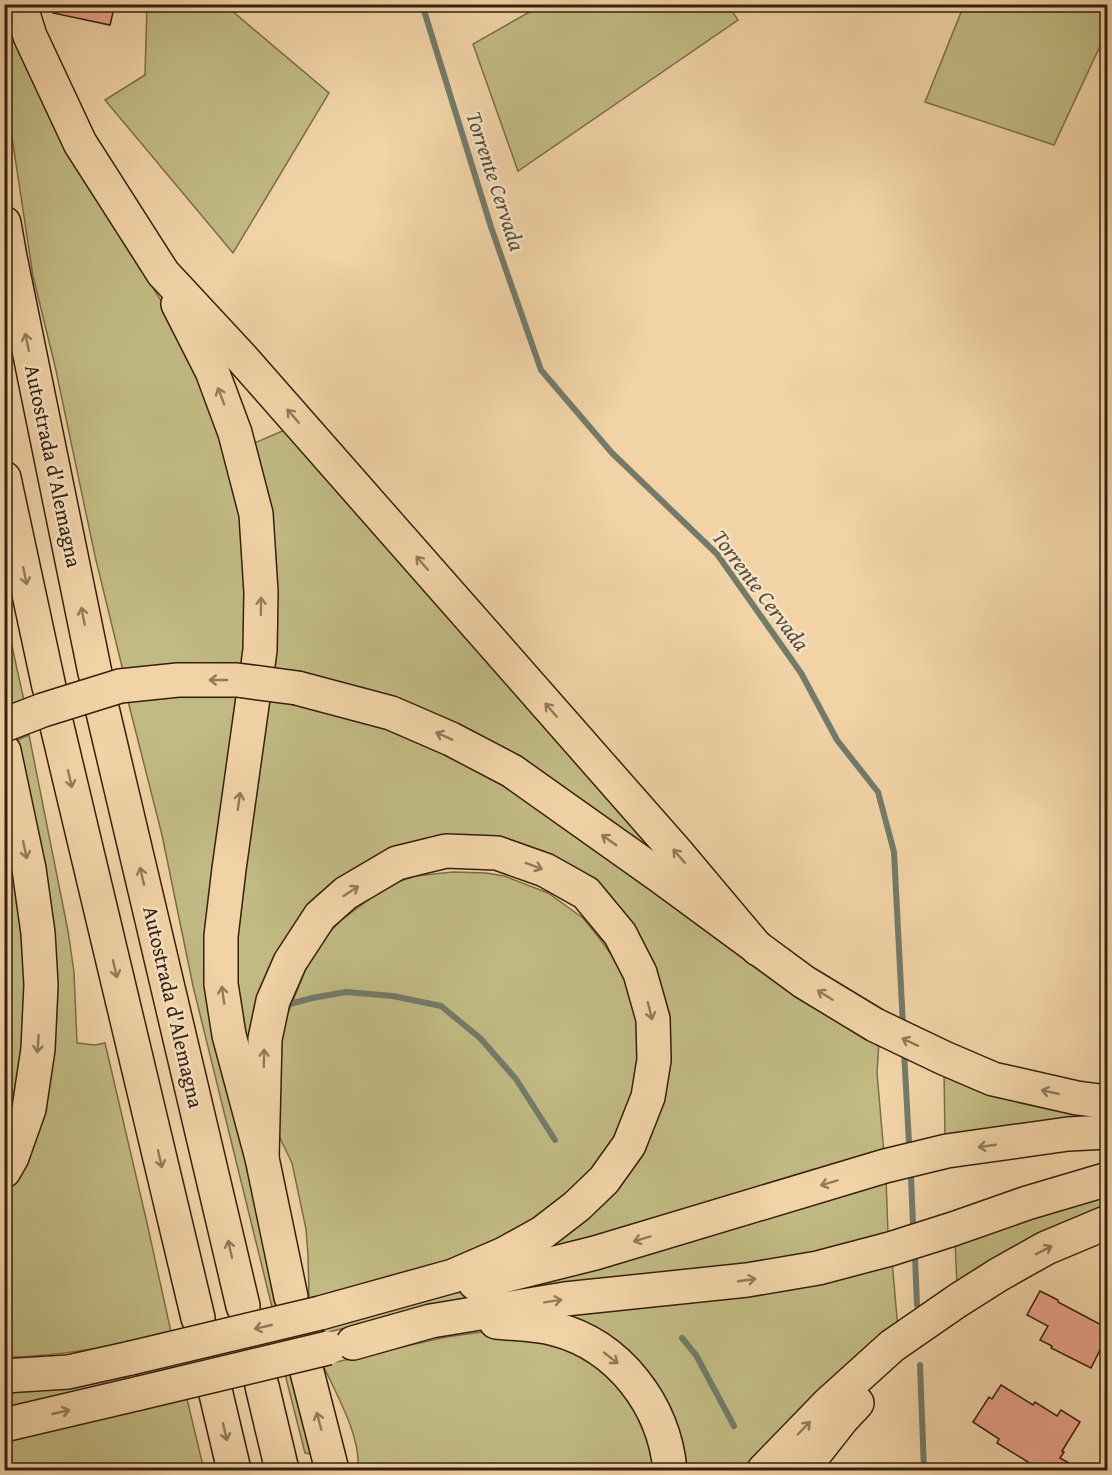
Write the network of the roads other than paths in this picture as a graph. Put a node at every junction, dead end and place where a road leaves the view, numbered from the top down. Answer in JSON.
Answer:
{"nodes":[{"id":1,"x":20,"y":4,"type":"edge"},
{"id":2,"x":4,"y":224,"type":"edge"},
{"id":3,"x":163,"y":273,"type":"junction"},
{"id":4,"x":4,"y":478,"type":"edge"},
{"id":5,"x":258,"y":665,"type":"dead end"},
{"id":6,"x":95,"y":673,"type":"dead end"},
{"id":7,"x":49,"y":687,"type":"dead end"},
{"id":8,"x":253,"y":698,"type":"dead end"},
{"id":9,"x":102,"y":708,"type":"dead end"},
{"id":10,"x":56,"y":723,"type":"dead end"},
{"id":11,"x":4,"y":725,"type":"edge"},
{"id":12,"x":4,"y":751,"type":"edge"},
{"id":13,"x":758,"y":949,"type":"junction"},
{"id":14,"x":1107,"y":1102,"type":"edge"},
{"id":15,"x":1107,"y":1132,"type":"edge"},
{"id":16,"x":262,"y":1158,"type":"junction"},
{"id":17,"x":4,"y":1171,"type":"edge"},
{"id":18,"x":1107,"y":1179,"type":"edge"},
{"id":19,"x":1107,"y":1222,"type":"edge"},
{"id":20,"x":291,"y":1297,"type":"dead end"},
{"id":21,"x":243,"y":1306,"type":"dead end"},
{"id":22,"x":320,"y":1313,"type":"junction"},
{"id":23,"x":198,"y":1318,"type":"dead end"},
{"id":24,"x":329,"y":1354,"type":"junction"},
{"id":25,"x":894,"y":1354,"type":"junction"},
{"id":26,"x":4,"y":1376,"type":"edge"},
{"id":27,"x":262,"y":1386,"type":"dead end"},
{"id":28,"x":216,"y":1394,"type":"dead end"},
{"id":29,"x":4,"y":1425,"type":"edge"},
{"id":30,"x":234,"y":1470,"type":"edge"},
{"id":31,"x":282,"y":1470,"type":"edge"},
{"id":32,"x":332,"y":1470,"type":"edge"},
{"id":33,"x":670,"y":1470,"type":"edge"},
{"id":34,"x":764,"y":1470,"type":"edge"},
{"id":35,"x":802,"y":1470,"type":"edge"}],
"edges":[{"from":1,"to":3,"type":"highway"},
{"from":6,"to":2,"type":"highway","name":"Autostrada d'Alemagna","one_way":true},
{"from":5,"to":3,"type":"highway","one_way":true},
{"from":13,"to":3,"type":"highway","one_way":true},
{"from":4,"to":7,"type":"highway","one_way":true},
{"from":16,"to":8,"type":"highway","one_way":true},
{"from":21,"to":9,"type":"highway","name":"Autostrada d'Alemagna","one_way":true},
{"from":10,"to":23,"type":"highway","one_way":true},
{"from":13,"to":11,"type":"highway","one_way":true,"bridge":true},
{"from":12,"to":17,"type":"highway","one_way":true},
{"from":14,"to":13,"type":"highway","one_way":true},
{"from":15,"to":22,"type":"highway","one_way":true},
{"from":16,"to":20,"type":"highway"},
{"from":16,"to":22,"type":"highway","one_way":true},
{"from":24,"to":18,"type":"highway","one_way":true},
{"from":25,"to":19,"type":"highway","one_way":true},
{"from":22,"to":26,"type":"highway","one_way":true,"bridge":true},
{"from":29,"to":24,"type":"highway","one_way":true,"bridge":true},
{"from":32,"to":24,"type":"highway","one_way":true},
{"from":24,"to":33,"type":"highway","one_way":true},
{"from":34,"to":25,"type":"highway","one_way":true},
{"from":25,"to":35,"type":"highway"},
{"from":27,"to":31,"type":"highway"},
{"from":28,"to":30,"type":"highway","one_way":true}]}
